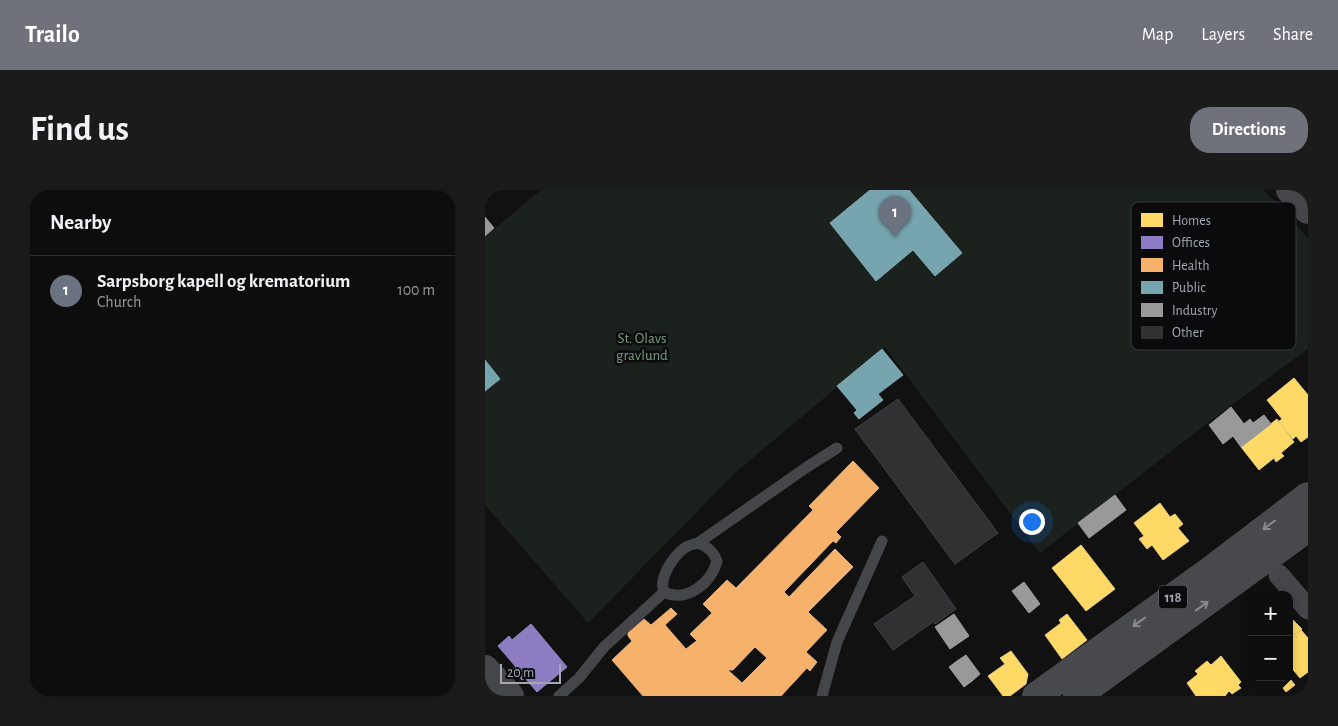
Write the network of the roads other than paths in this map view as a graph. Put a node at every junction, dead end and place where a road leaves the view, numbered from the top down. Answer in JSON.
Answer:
{"nodes":[{"id":1,"x":1289,"y":190,"type":"edge"},
{"id":2,"x":1308,"y":210,"type":"edge"},
{"id":3,"x":837,"y":448,"type":"dead end"},
{"id":4,"x":1308,"y":496,"type":"edge"},
{"id":5,"x":1308,"y":528,"type":"edge"},
{"id":6,"x":882,"y":541,"type":"dead end"},
{"id":7,"x":698,"y":543,"type":"junction"},
{"id":8,"x":1279,"y":575,"type":"dead end"},
{"id":9,"x":664,"y":592,"type":"junction"},
{"id":10,"x":1308,"y":610,"type":"edge"},
{"id":11,"x":485,"y":668,"type":"edge"},
{"id":12,"x":510,"y":696,"type":"edge"},
{"id":13,"x":559,"y":696,"type":"edge"},
{"id":14,"x":822,"y":696,"type":"edge"},
{"id":15,"x":1037,"y":696,"type":"edge"},
{"id":16,"x":1077,"y":696,"type":"edge"}],
"edges":[{"from":1,"to":2,"type":"street"},
{"from":3,"to":7,"type":"lane"},
{"from":4,"to":15,"type":"main road","number":"118","one_way":true},
{"from":16,"to":5,"type":"main road","number":"118","one_way":true},
{"from":6,"to":14,"type":"lane"},
{"from":7,"to":9,"type":"lane"},
{"from":7,"to":9,"type":"lane"},
{"from":8,"to":10,"type":"street"},
{"from":9,"to":13,"type":"lane"},
{"from":11,"to":12,"type":"street"}]}
